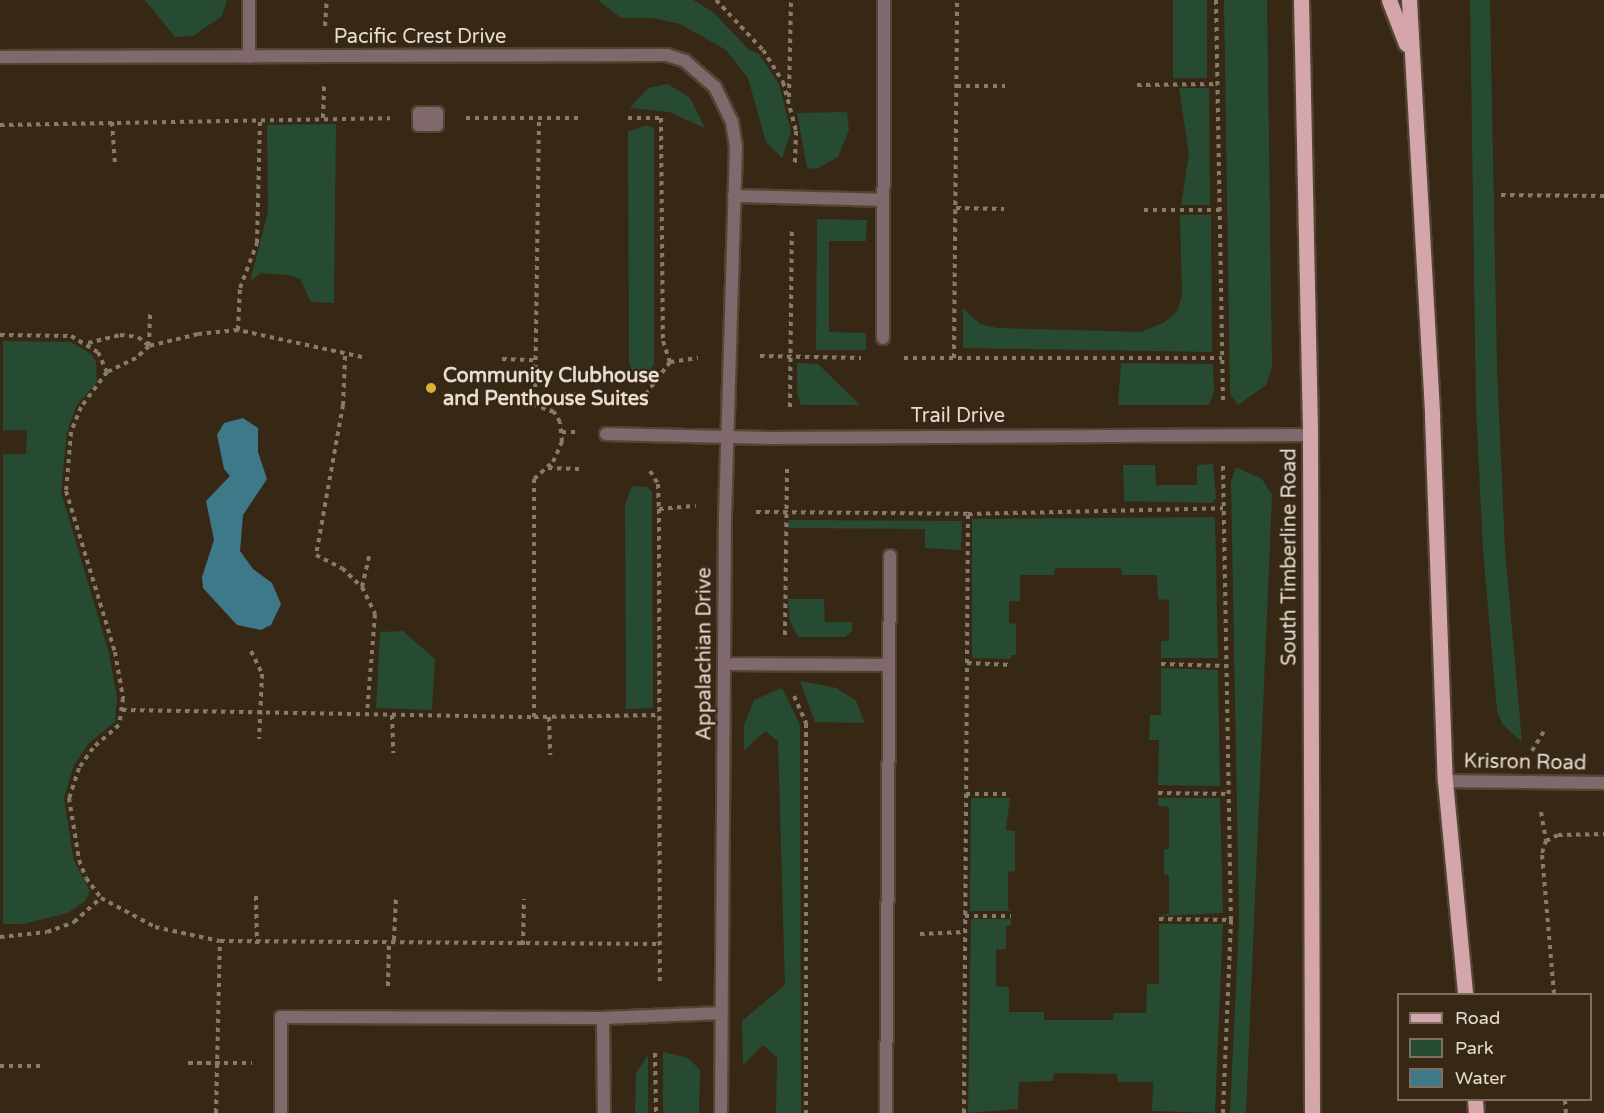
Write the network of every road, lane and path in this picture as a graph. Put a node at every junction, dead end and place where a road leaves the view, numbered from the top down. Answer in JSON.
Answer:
{"nodes":[{"id":1,"x":249,"y":0,"type":"edge"},
{"id":2,"x":327,"y":0,"type":"edge"},
{"id":3,"x":716,"y":0,"type":"edge"},
{"id":4,"x":791,"y":0,"type":"edge"},
{"id":5,"x":884,"y":0,"type":"edge"},
{"id":6,"x":957,"y":0,"type":"edge"},
{"id":7,"x":1216,"y":0,"type":"edge"},
{"id":8,"x":1301,"y":0,"type":"edge"},
{"id":9,"x":1389,"y":0,"type":"edge"},
{"id":10,"x":1409,"y":0,"type":"edge"},
{"id":11,"x":325,"y":13,"type":"dead end"},
{"id":12,"x":1409,"y":52,"type":"junction"},
{"id":13,"x":0,"y":57,"type":"edge"},
{"id":14,"x":249,"y":57,"type":"junction"},
{"id":15,"x":324,"y":75,"type":"dead end"},
{"id":16,"x":1218,"y":84,"type":"junction"},
{"id":17,"x":1137,"y":85,"type":"dead end"},
{"id":18,"x":957,"y":86,"type":"junction"},
{"id":19,"x":1005,"y":86,"type":"dead end"},
{"id":20,"x":789,"y":98,"type":"junction"},
{"id":21,"x":323,"y":118,"type":"junction"},
{"id":22,"x":375,"y":118,"type":"dead end"},
{"id":23,"x":482,"y":118,"type":"dead end"},
{"id":24,"x":539,"y":118,"type":"junction"},
{"id":25,"x":579,"y":118,"type":"dead end"},
{"id":26,"x":628,"y":118,"type":"dead end"},
{"id":27,"x":260,"y":120,"type":"junction"},
{"id":28,"x":112,"y":122,"type":"junction"},
{"id":29,"x":0,"y":125,"type":"edge"},
{"id":30,"x":115,"y":164,"type":"dead end"},
{"id":31,"x":795,"y":165,"type":"dead end"},
{"id":32,"x":1502,"y":195,"type":"dead end"},
{"id":33,"x":734,"y":196,"type":"junction"},
{"id":34,"x":1604,"y":196,"type":"edge"},
{"id":35,"x":883,"y":200,"type":"junction"},
{"id":36,"x":956,"y":208,"type":"junction"},
{"id":37,"x":1004,"y":209,"type":"dead end"},
{"id":38,"x":1144,"y":210,"type":"dead end"},
{"id":39,"x":1220,"y":210,"type":"junction"},
{"id":40,"x":792,"y":219,"type":"dead end"},
{"id":41,"x":150,"y":311,"type":"dead end"},
{"id":42,"x":238,"y":330,"type":"junction"},
{"id":43,"x":0,"y":335,"type":"edge"},
{"id":44,"x":883,"y":338,"type":"dead end"},
{"id":45,"x":88,"y":343,"type":"junction"},
{"id":46,"x":149,"y":346,"type":"junction"},
{"id":47,"x":345,"y":356,"type":"junction"},
{"id":48,"x":704,"y":356,"type":"dead end"},
{"id":49,"x":751,"y":356,"type":"dead end"},
{"id":50,"x":362,"y":357,"type":"dead end"},
{"id":51,"x":790,"y":357,"type":"junction"},
{"id":52,"x":872,"y":358,"type":"dead end"},
{"id":53,"x":896,"y":358,"type":"dead end"},
{"id":54,"x":954,"y":358,"type":"junction"},
{"id":55,"x":1222,"y":358,"type":"junction"},
{"id":56,"x":502,"y":359,"type":"dead end"},
{"id":57,"x":535,"y":360,"type":"junction"},
{"id":58,"x":670,"y":362,"type":"junction"},
{"id":59,"x":107,"y":372,"type":"junction"},
{"id":60,"x":647,"y":393,"type":"dead end"},
{"id":61,"x":535,"y":394,"type":"junction"},
{"id":62,"x":577,"y":394,"type":"dead end"},
{"id":63,"x":790,"y":405,"type":"dead end"},
{"id":64,"x":1223,"y":405,"type":"dead end"},
{"id":65,"x":562,"y":432,"type":"junction"},
{"id":66,"x":578,"y":432,"type":"dead end"},
{"id":67,"x":606,"y":434,"type":"dead end"},
{"id":68,"x":1310,"y":435,"type":"junction"},
{"id":69,"x":727,"y":437,"type":"junction"},
{"id":70,"x":1223,"y":465,"type":"dead end"},
{"id":71,"x":787,"y":466,"type":"dead end"},
{"id":72,"x":548,"y":468,"type":"junction"},
{"id":73,"x":579,"y":469,"type":"dead end"},
{"id":74,"x":650,"y":471,"type":"dead end"},
{"id":75,"x":706,"y":505,"type":"dead end"},
{"id":76,"x":1223,"y":508,"type":"junction"},
{"id":77,"x":659,"y":509,"type":"junction"},
{"id":78,"x":745,"y":512,"type":"dead end"},
{"id":79,"x":784,"y":512,"type":"junction"},
{"id":80,"x":968,"y":514,"type":"junction"},
{"id":81,"x":369,"y":556,"type":"dead end"},
{"id":82,"x":890,"y":556,"type":"dead end"},
{"id":83,"x":362,"y":587,"type":"junction"},
{"id":84,"x":785,"y":638,"type":"dead end"},
{"id":85,"x":251,"y":651,"type":"dead end"},
{"id":86,"x":967,"y":663,"type":"junction"},
{"id":87,"x":724,"y":664,"type":"junction"},
{"id":88,"x":889,"y":664,"type":"junction"},
{"id":89,"x":1011,"y":664,"type":"dead end"},
{"id":90,"x":1161,"y":664,"type":"dead end"},
{"id":91,"x":1226,"y":666,"type":"junction"},
{"id":92,"x":790,"y":688,"type":"dead end"},
{"id":93,"x":122,"y":710,"type":"junction"},
{"id":94,"x":261,"y":713,"type":"junction"},
{"id":95,"x":368,"y":715,"type":"junction"},
{"id":96,"x":392,"y":715,"type":"junction"},
{"id":97,"x":660,"y":715,"type":"junction"},
{"id":98,"x":534,"y":717,"type":"junction"},
{"id":99,"x":549,"y":717,"type":"junction"},
{"id":100,"x":1544,"y":731,"type":"dead end"},
{"id":101,"x":259,"y":739,"type":"dead end"},
{"id":102,"x":1532,"y":750,"type":"dead end"},
{"id":103,"x":393,"y":753,"type":"dead end"},
{"id":104,"x":550,"y":755,"type":"dead end"},
{"id":105,"x":1444,"y":781,"type":"junction"},
{"id":106,"x":1604,"y":783,"type":"edge"},
{"id":107,"x":1158,"y":793,"type":"dead end"},
{"id":108,"x":966,"y":794,"type":"junction"},
{"id":109,"x":1010,"y":794,"type":"dead end"},
{"id":110,"x":1230,"y":794,"type":"junction"},
{"id":111,"x":1542,"y":821,"type":"dead end"},
{"id":112,"x":1604,"y":834,"type":"edge"},
{"id":113,"x":1546,"y":841,"type":"junction"},
{"id":114,"x":256,"y":896,"type":"dead end"},
{"id":115,"x":396,"y":897,"type":"dead end"},
{"id":116,"x":100,"y":898,"type":"junction"},
{"id":117,"x":524,"y":899,"type":"dead end"},
{"id":118,"x":965,"y":916,"type":"junction"},
{"id":119,"x":1011,"y":916,"type":"dead end"},
{"id":120,"x":1159,"y":919,"type":"dead end"},
{"id":121,"x":1231,"y":920,"type":"junction"},
{"id":122,"x":965,"y":932,"type":"junction"},
{"id":123,"x":920,"y":934,"type":"dead end"},
{"id":124,"x":0,"y":937,"type":"edge"},
{"id":125,"x":391,"y":940,"type":"junction"},
{"id":126,"x":220,"y":941,"type":"junction"},
{"id":127,"x":660,"y":944,"type":"junction"},
{"id":128,"x":257,"y":945,"type":"junction"},
{"id":129,"x":523,"y":945,"type":"junction"},
{"id":130,"x":660,"y":981,"type":"dead end"},
{"id":131,"x":388,"y":987,"type":"dead end"},
{"id":132,"x":1465,"y":993,"type":"edge"},
{"id":133,"x":1554,"y":993,"type":"edge"},
{"id":134,"x":722,"y":1013,"type":"junction"},
{"id":135,"x":603,"y":1018,"type":"junction"},
{"id":136,"x":655,"y":1053,"type":"dead end"},
{"id":137,"x":188,"y":1063,"type":"dead end"},
{"id":138,"x":258,"y":1063,"type":"dead end"},
{"id":139,"x":216,"y":1064,"type":"junction"},
{"id":140,"x":0,"y":1066,"type":"edge"},
{"id":141,"x":40,"y":1066,"type":"dead end"},
{"id":142,"x":216,"y":1113,"type":"edge"},
{"id":143,"x":281,"y":1113,"type":"edge"},
{"id":144,"x":604,"y":1113,"type":"edge"},
{"id":145,"x":656,"y":1113,"type":"edge"},
{"id":146,"x":722,"y":1113,"type":"edge"},
{"id":147,"x":806,"y":1113,"type":"edge"},
{"id":148,"x":886,"y":1113,"type":"edge"},
{"id":149,"x":964,"y":1113,"type":"edge"},
{"id":150,"x":1223,"y":1113,"type":"edge"},
{"id":151,"x":1312,"y":1113,"type":"edge"}],
"edges":[{"from":1,"to":14,"type":"street"},
{"from":2,"to":11,"type":"path"},
{"from":3,"to":20,"type":"path"},
{"from":4,"to":20,"type":"path"},
{"from":5,"to":35,"type":"street"},
{"from":6,"to":18,"type":"path"},
{"from":7,"to":16,"type":"path"},
{"from":8,"to":68,"type":"main road","name":"South Timberline Road"},
{"from":9,"to":12,"type":"main road"},
{"from":10,"to":12,"type":"main road"},
{"from":12,"to":105,"type":"main road"},
{"from":13,"to":14,"type":"street","name":"Pacific Crest Drive"},
{"from":14,"to":33,"type":"street","name":"Pacific Crest Drive"},
{"from":15,"to":21,"type":"path"},
{"from":16,"to":17,"type":"path"},
{"from":16,"to":39,"type":"path"},
{"from":18,"to":19,"type":"path"},
{"from":18,"to":36,"type":"path"},
{"from":20,"to":31,"type":"path"},
{"from":21,"to":22,"type":"path"},
{"from":21,"to":27,"type":"path"},
{"from":23,"to":24,"type":"path"},
{"from":24,"to":25,"type":"path"},
{"from":24,"to":57,"type":"path"},
{"from":26,"to":58,"type":"path"},
{"from":27,"to":28,"type":"path"},
{"from":27,"to":42,"type":"path"},
{"from":28,"to":29,"type":"path"},
{"from":28,"to":30,"type":"path"},
{"from":32,"to":34,"type":"path"},
{"from":33,"to":35,"type":"street"},
{"from":33,"to":69,"type":"street","name":"Appalachian Drive"},
{"from":35,"to":44,"type":"street"},
{"from":36,"to":37,"type":"path"},
{"from":36,"to":54,"type":"path"},
{"from":38,"to":39,"type":"path"},
{"from":39,"to":55,"type":"path"},
{"from":40,"to":51,"type":"path"},
{"from":41,"to":46,"type":"path"},
{"from":42,"to":46,"type":"path"},
{"from":42,"to":47,"type":"path"},
{"from":43,"to":45,"type":"path"},
{"from":45,"to":46,"type":"path"},
{"from":45,"to":59,"type":"path"},
{"from":46,"to":59,"type":"path"},
{"from":47,"to":50,"type":"path"},
{"from":47,"to":83,"type":"path"},
{"from":48,"to":58,"type":"path"},
{"from":49,"to":51,"type":"path"},
{"from":51,"to":52,"type":"path"},
{"from":51,"to":63,"type":"path"},
{"from":53,"to":54,"type":"path"},
{"from":54,"to":55,"type":"path"},
{"from":55,"to":64,"type":"path"},
{"from":56,"to":57,"type":"path"},
{"from":57,"to":61,"type":"path"},
{"from":58,"to":60,"type":"path"},
{"from":59,"to":93,"type":"path"},
{"from":61,"to":62,"type":"path"},
{"from":61,"to":65,"type":"path"},
{"from":65,"to":66,"type":"path"},
{"from":65,"to":72,"type":"path"},
{"from":67,"to":69,"type":"street","name":"Trail Drive"},
{"from":68,"to":69,"type":"street","name":"Trail Drive"},
{"from":68,"to":151,"type":"main road","name":"South Timberline Road"},
{"from":69,"to":87,"type":"street","name":"Appalachian Drive"},
{"from":70,"to":76,"type":"path"},
{"from":71,"to":79,"type":"path"},
{"from":72,"to":73,"type":"path"},
{"from":72,"to":98,"type":"path"},
{"from":74,"to":77,"type":"path"},
{"from":75,"to":77,"type":"path"},
{"from":76,"to":80,"type":"path"},
{"from":76,"to":91,"type":"path"},
{"from":77,"to":97,"type":"path"},
{"from":78,"to":79,"type":"path"},
{"from":79,"to":80,"type":"path"},
{"from":79,"to":84,"type":"path"},
{"from":80,"to":86,"type":"path"},
{"from":81,"to":83,"type":"path"},
{"from":82,"to":88,"type":"street"},
{"from":83,"to":95,"type":"path"},
{"from":85,"to":94,"type":"path"},
{"from":86,"to":89,"type":"path"},
{"from":86,"to":108,"type":"path"},
{"from":87,"to":88,"type":"street"},
{"from":87,"to":134,"type":"street","name":"Appalachian Drive"},
{"from":88,"to":148,"type":"street"},
{"from":90,"to":91,"type":"path"},
{"from":91,"to":110,"type":"path"},
{"from":92,"to":147,"type":"path"},
{"from":93,"to":94,"type":"path"},
{"from":93,"to":116,"type":"path"},
{"from":94,"to":95,"type":"path"},
{"from":94,"to":101,"type":"path"},
{"from":95,"to":96,"type":"path"},
{"from":96,"to":98,"type":"path"},
{"from":96,"to":103,"type":"path"},
{"from":97,"to":99,"type":"path"},
{"from":97,"to":127,"type":"path"},
{"from":98,"to":99,"type":"path"},
{"from":99,"to":104,"type":"path"},
{"from":100,"to":102,"type":"path"},
{"from":105,"to":106,"type":"street","name":"Krisron Road"},
{"from":105,"to":132,"type":"main road"},
{"from":107,"to":110,"type":"path"},
{"from":108,"to":109,"type":"path"},
{"from":108,"to":118,"type":"path"},
{"from":110,"to":121,"type":"path"},
{"from":111,"to":113,"type":"path"},
{"from":112,"to":113,"type":"path"},
{"from":113,"to":133,"type":"path"},
{"from":114,"to":128,"type":"path"},
{"from":115,"to":125,"type":"path"},
{"from":116,"to":124,"type":"path"},
{"from":116,"to":126,"type":"path"},
{"from":117,"to":129,"type":"path"},
{"from":118,"to":119,"type":"path"},
{"from":118,"to":122,"type":"path"},
{"from":120,"to":121,"type":"path"},
{"from":121,"to":150,"type":"path"},
{"from":122,"to":123,"type":"path"},
{"from":122,"to":149,"type":"path"},
{"from":125,"to":128,"type":"path"},
{"from":125,"to":129,"type":"path"},
{"from":125,"to":131,"type":"path"},
{"from":126,"to":128,"type":"path"},
{"from":126,"to":139,"type":"path"},
{"from":127,"to":129,"type":"path"},
{"from":127,"to":130,"type":"path"},
{"from":134,"to":135,"type":"street"},
{"from":134,"to":146,"type":"street","name":"Appalachian Drive"},
{"from":135,"to":143,"type":"street"},
{"from":135,"to":144,"type":"street"},
{"from":136,"to":145,"type":"path"},
{"from":137,"to":139,"type":"path"},
{"from":138,"to":139,"type":"path"},
{"from":139,"to":142,"type":"path"},
{"from":140,"to":141,"type":"path"}]}
